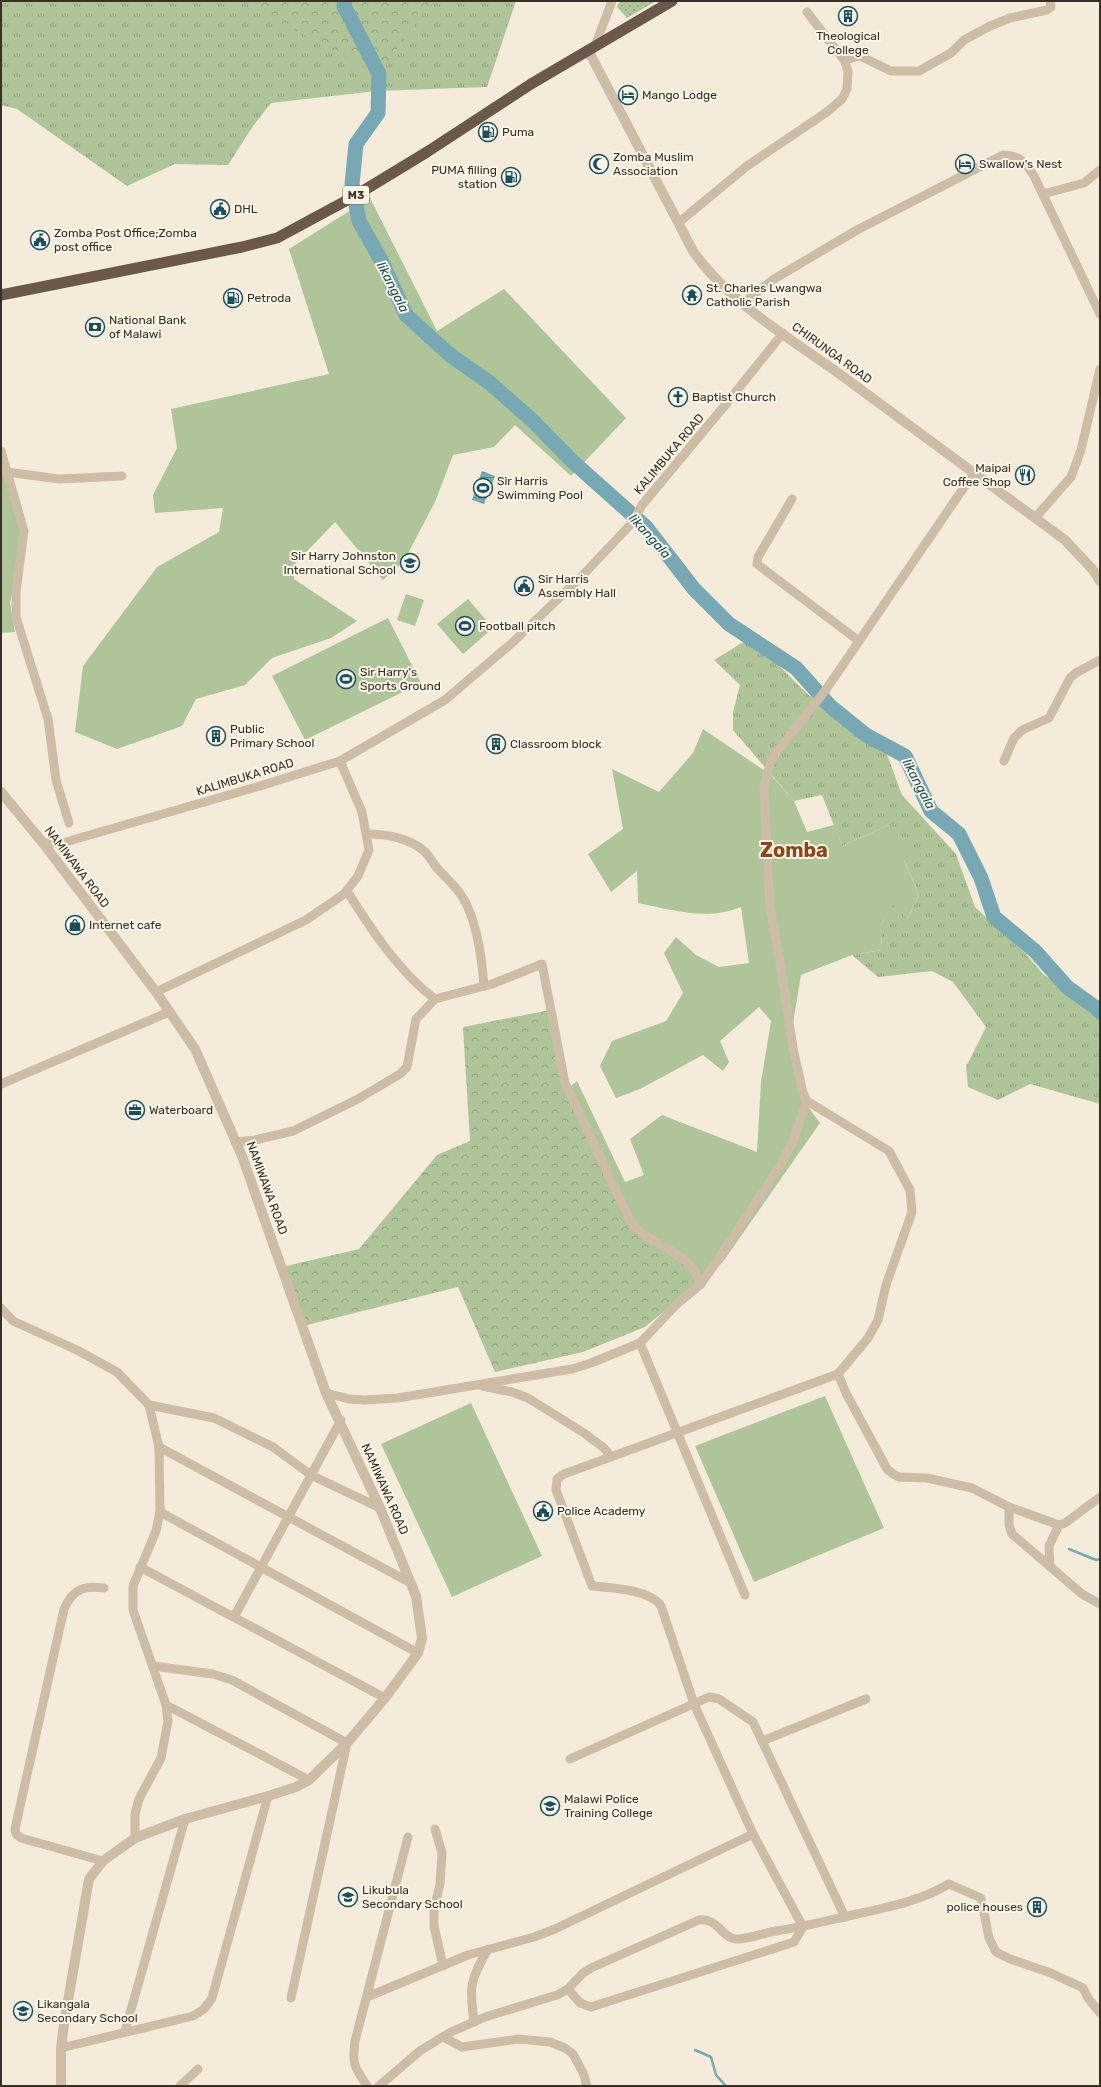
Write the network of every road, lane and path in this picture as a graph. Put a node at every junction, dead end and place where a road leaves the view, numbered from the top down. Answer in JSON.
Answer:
{"nodes":[{"id":1,"x":612,"y":1,"type":"edge"},
{"id":2,"x":672,"y":1,"type":"edge"},
{"id":3,"x":1050,"y":1,"type":"edge"},
{"id":4,"x":807,"y":12,"type":"dead end"},
{"id":5,"x":592,"y":48,"type":"junction"},
{"id":6,"x":844,"y":60,"type":"junction"},
{"id":7,"x":1100,"y":170,"type":"edge"},
{"id":8,"x":1043,"y":194,"type":"junction"},
{"id":9,"x":678,"y":223,"type":"junction"},
{"id":10,"x":1,"y":295,"type":"edge"},
{"id":11,"x":743,"y":303,"type":"junction"},
{"id":12,"x":1100,"y":311,"type":"edge"},
{"id":13,"x":782,"y":333,"type":"junction"},
{"id":14,"x":1100,"y":369,"type":"edge"},
{"id":15,"x":1,"y":451,"type":"edge"},
{"id":16,"x":8,"y":472,"type":"junction"},
{"id":17,"x":973,"y":474,"type":"junction"},
{"id":18,"x":122,"y":476,"type":"dead end"},
{"id":19,"x":792,"y":499,"type":"dead end"},
{"id":20,"x":1036,"y":518,"type":"junction"},
{"id":21,"x":1097,"y":568,"type":"edge"},
{"id":22,"x":1100,"y":581,"type":"edge"},
{"id":23,"x":859,"y":641,"type":"junction"},
{"id":24,"x":1100,"y":660,"type":"edge"},
{"id":25,"x":340,"y":760,"type":"junction"},
{"id":26,"x":1004,"y":760,"type":"dead end"},
{"id":27,"x":1,"y":792,"type":"edge"},
{"id":28,"x":69,"y":823,"type":"dead end"},
{"id":29,"x":367,"y":834,"type":"junction"},
{"id":30,"x":43,"y":843,"type":"junction"},
{"id":31,"x":347,"y":891,"type":"junction"},
{"id":32,"x":484,"y":986,"type":"junction"},
{"id":33,"x":156,"y":992,"type":"junction"},
{"id":34,"x":435,"y":999,"type":"junction"},
{"id":35,"x":169,"y":1012,"type":"junction"},
{"id":36,"x":1,"y":1084,"type":"edge"},
{"id":37,"x":807,"y":1101,"type":"junction"},
{"id":38,"x":236,"y":1142,"type":"junction"},
{"id":39,"x":701,"y":1284,"type":"junction"},
{"id":40,"x":1,"y":1308,"type":"edge"},
{"id":41,"x":640,"y":1343,"type":"junction"},
{"id":42,"x":838,"y":1374,"type":"junction"},
{"id":43,"x":475,"y":1384,"type":"junction"},
{"id":44,"x":326,"y":1393,"type":"junction"},
{"id":45,"x":149,"y":1405,"type":"junction"},
{"id":46,"x":341,"y":1420,"type":"junction"},
{"id":47,"x":677,"y":1432,"type":"junction"},
{"id":48,"x":159,"y":1447,"type":"junction"},
{"id":49,"x":611,"y":1457,"type":"junction"},
{"id":50,"x":311,"y":1475,"type":"junction"},
{"id":51,"x":1100,"y":1497,"type":"edge"},
{"id":52,"x":1009,"y":1507,"type":"junction"},
{"id":53,"x":380,"y":1508,"type":"junction"},
{"id":54,"x":160,"y":1512,"type":"junction"},
{"id":55,"x":289,"y":1517,"type":"junction"},
{"id":56,"x":1059,"y":1525,"type":"junction"},
{"id":57,"x":140,"y":1567,"type":"junction"},
{"id":58,"x":262,"y":1567,"type":"junction"},
{"id":59,"x":1050,"y":1567,"type":"junction"},
{"id":60,"x":409,"y":1582,"type":"junction"},
{"id":61,"x":104,"y":1588,"type":"dead end"},
{"id":62,"x":745,"y":1595,"type":"dead end"},
{"id":63,"x":1100,"y":1604,"type":"edge"},
{"id":64,"x":234,"y":1617,"type":"junction"},
{"id":65,"x":418,"y":1653,"type":"junction"},
{"id":66,"x":153,"y":1666,"type":"junction"},
{"id":67,"x":385,"y":1698,"type":"junction"},
{"id":68,"x":866,"y":1700,"type":"dead end"},
{"id":69,"x":694,"y":1704,"type":"junction"},
{"id":70,"x":166,"y":1705,"type":"junction"},
{"id":71,"x":762,"y":1741,"type":"junction"},
{"id":72,"x":347,"y":1744,"type":"junction"},
{"id":73,"x":570,"y":1759,"type":"dead end"},
{"id":74,"x":309,"y":1780,"type":"junction"},
{"id":75,"x":268,"y":1796,"type":"junction"},
{"id":76,"x":186,"y":1819,"type":"junction"},
{"id":77,"x":435,"y":1829,"type":"dead end"},
{"id":78,"x":753,"y":1834,"type":"junction"},
{"id":79,"x":408,"y":1837,"type":"dead end"},
{"id":80,"x":135,"y":1838,"type":"junction"},
{"id":81,"x":103,"y":1861,"type":"junction"},
{"id":82,"x":845,"y":1917,"type":"junction"},
{"id":83,"x":803,"y":1927,"type":"junction"},
{"id":84,"x":488,"y":1949,"type":"junction"},
{"id":85,"x":443,"y":1966,"type":"junction"},
{"id":86,"x":568,"y":1989,"type":"junction"},
{"id":87,"x":367,"y":1996,"type":"junction"},
{"id":88,"x":291,"y":1998,"type":"dead end"},
{"id":89,"x":1100,"y":2013,"type":"edge"},
{"id":90,"x":474,"y":2022,"type":"junction"},
{"id":91,"x":125,"y":2031,"type":"junction"},
{"id":92,"x":443,"y":2037,"type":"junction"},
{"id":93,"x":61,"y":2048,"type":"junction"},
{"id":94,"x":198,"y":2069,"type":"dead end"},
{"id":95,"x":61,"y":2086,"type":"edge"},
{"id":96,"x":180,"y":2086,"type":"edge"},
{"id":97,"x":367,"y":2086,"type":"edge"},
{"id":98,"x":379,"y":2086,"type":"edge"},
{"id":99,"x":587,"y":2086,"type":"edge"}],
"edges":[{"from":1,"to":5,"type":"street"},
{"from":2,"to":5,"type":"highway","number":"M3"},
{"from":3,"to":6,"type":"street"},
{"from":4,"to":6,"type":"street"},
{"from":5,"to":9,"type":"street","name":"CHIRUNGA ROAD"},
{"from":5,"to":10,"type":"highway","number":"M3"},
{"from":6,"to":9,"type":"street"},
{"from":7,"to":8,"type":"street"},
{"from":8,"to":11,"type":"street"},
{"from":8,"to":12,"type":"street"},
{"from":9,"to":11,"type":"street","name":"CHIRUNGA ROAD"},
{"from":11,"to":13,"type":"street","name":"CHIRUNGA ROAD"},
{"from":13,"to":17,"type":"street","name":"CHIRUNGA ROAD"},
{"from":13,"to":25,"type":"street","name":"KALIMBUKA ROAD"},
{"from":14,"to":20,"type":"street"},
{"from":15,"to":16,"type":"street"},
{"from":16,"to":18,"type":"street"},
{"from":16,"to":28,"type":"street"},
{"from":17,"to":20,"type":"street","name":"CHIRUNGA ROAD"},
{"from":17,"to":23,"type":"street"},
{"from":19,"to":23,"type":"street"},
{"from":20,"to":21,"type":"street","name":"CHIRUNGA ROAD"},
{"from":21,"to":22,"type":"street","name":"CHIRUNGA ROAD"},
{"from":23,"to":37,"type":"street"},
{"from":24,"to":26,"type":"street"},
{"from":25,"to":29,"type":"street"},
{"from":25,"to":30,"type":"street","name":"KALIMBUKA ROAD"},
{"from":27,"to":30,"type":"street","name":"NAMIWAWA ROAD"},
{"from":29,"to":31,"type":"street"},
{"from":29,"to":32,"type":"street"},
{"from":30,"to":33,"type":"street","name":"NAMIWAWA ROAD"},
{"from":31,"to":33,"type":"street"},
{"from":31,"to":34,"type":"street"},
{"from":32,"to":34,"type":"street"},
{"from":32,"to":39,"type":"street"},
{"from":33,"to":35,"type":"street","name":"NAMIWAWA ROAD"},
{"from":34,"to":38,"type":"street"},
{"from":35,"to":36,"type":"street"},
{"from":35,"to":38,"type":"street","name":"NAMIWAWA ROAD"},
{"from":37,"to":39,"type":"street"},
{"from":37,"to":42,"type":"street"},
{"from":38,"to":44,"type":"street","name":"NAMIWAWA ROAD"},
{"from":39,"to":41,"type":"street"},
{"from":40,"to":45,"type":"street"},
{"from":41,"to":43,"type":"street"},
{"from":41,"to":47,"type":"street"},
{"from":42,"to":47,"type":"street"},
{"from":42,"to":52,"type":"street"},
{"from":43,"to":44,"type":"street"},
{"from":43,"to":49,"type":"street"},
{"from":44,"to":46,"type":"street","name":"NAMIWAWA ROAD"},
{"from":45,"to":48,"type":"street"},
{"from":45,"to":50,"type":"street"},
{"from":46,"to":50,"type":"street"},
{"from":46,"to":53,"type":"street","name":"NAMIWAWA ROAD"},
{"from":47,"to":49,"type":"street"},
{"from":47,"to":62,"type":"street"},
{"from":48,"to":54,"type":"street"},
{"from":48,"to":55,"type":"street"},
{"from":49,"to":69,"type":"street"},
{"from":50,"to":53,"type":"street"},
{"from":50,"to":55,"type":"street"},
{"from":51,"to":56,"type":"street"},
{"from":52,"to":56,"type":"street"},
{"from":52,"to":59,"type":"street"},
{"from":53,"to":60,"type":"street","name":"NAMIWAWA ROAD"},
{"from":54,"to":57,"type":"street"},
{"from":54,"to":58,"type":"street"},
{"from":55,"to":58,"type":"street"},
{"from":55,"to":60,"type":"street"},
{"from":56,"to":59,"type":"street"},
{"from":57,"to":64,"type":"street"},
{"from":57,"to":66,"type":"street"},
{"from":58,"to":64,"type":"street"},
{"from":58,"to":65,"type":"street"},
{"from":59,"to":63,"type":"street"},
{"from":60,"to":65,"type":"street","name":"NAMIWAWA ROAD"},
{"from":61,"to":81,"type":"street"},
{"from":64,"to":67,"type":"street"},
{"from":65,"to":67,"type":"street"},
{"from":66,"to":70,"type":"street"},
{"from":66,"to":72,"type":"street"},
{"from":67,"to":72,"type":"street"},
{"from":68,"to":71,"type":"street"},
{"from":69,"to":71,"type":"street"},
{"from":69,"to":73,"type":"street"},
{"from":69,"to":78,"type":"street"},
{"from":70,"to":74,"type":"street"},
{"from":70,"to":80,"type":"street"},
{"from":71,"to":82,"type":"street"},
{"from":72,"to":74,"type":"street"},
{"from":72,"to":88,"type":"street"},
{"from":74,"to":75,"type":"street"},
{"from":75,"to":76,"type":"street"},
{"from":75,"to":91,"type":"street"},
{"from":76,"to":80,"type":"street"},
{"from":76,"to":91,"type":"street"},
{"from":77,"to":85,"type":"street"},
{"from":78,"to":83,"type":"street"},
{"from":78,"to":84,"type":"street"},
{"from":79,"to":87,"type":"street"},
{"from":80,"to":81,"type":"street"},
{"from":81,"to":93,"type":"street"},
{"from":82,"to":83,"type":"street"},
{"from":82,"to":89,"type":"street"},
{"from":83,"to":86,"type":"street"},
{"from":83,"to":86,"type":"street"},
{"from":84,"to":85,"type":"street"},
{"from":84,"to":90,"type":"street"},
{"from":85,"to":87,"type":"street"},
{"from":86,"to":90,"type":"street"},
{"from":87,"to":97,"type":"street"},
{"from":90,"to":92,"type":"street"},
{"from":91,"to":93,"type":"street"},
{"from":92,"to":98,"type":"street"},
{"from":92,"to":99,"type":"street"},
{"from":93,"to":95,"type":"street"},
{"from":94,"to":96,"type":"street"}]}
